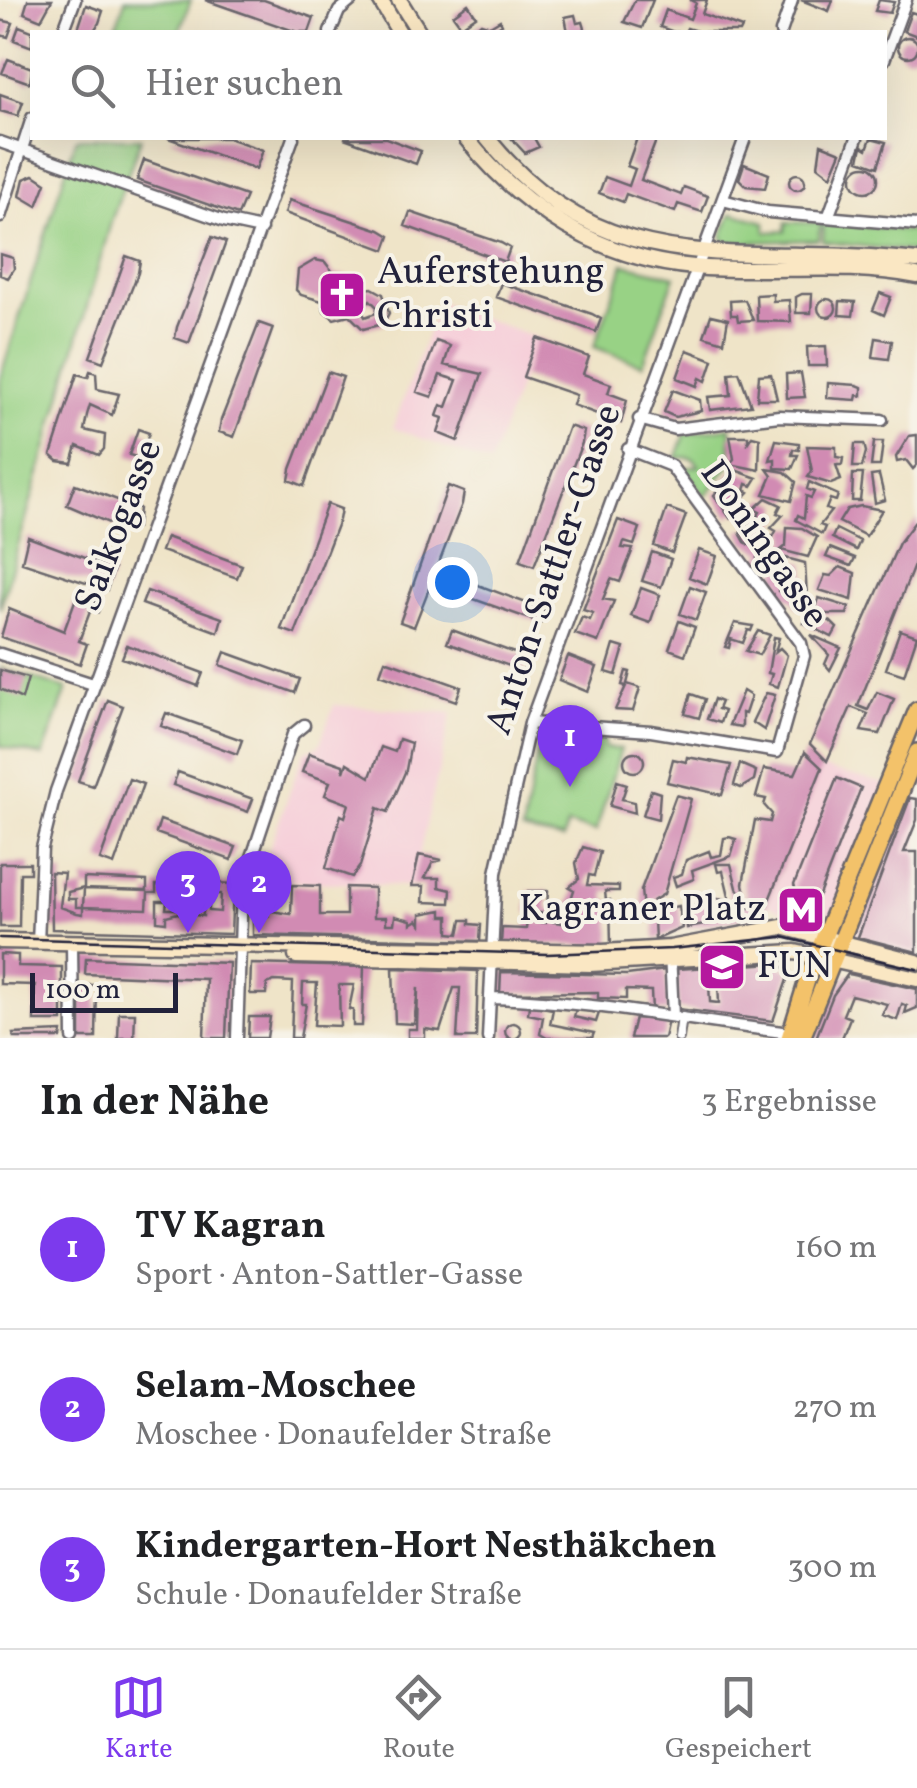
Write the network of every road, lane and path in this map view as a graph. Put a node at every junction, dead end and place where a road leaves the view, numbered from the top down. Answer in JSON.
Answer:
{"nodes":[{"id":1,"x":75,"y":0,"type":"edge"},
{"id":2,"x":352,"y":0,"type":"edge"},
{"id":3,"x":380,"y":0,"type":"edge"},
{"id":4,"x":399,"y":0,"type":"edge"},
{"id":5,"x":792,"y":0,"type":"edge"},
{"id":6,"x":906,"y":0,"type":"edge"},
{"id":7,"x":64,"y":30,"type":"edge"},
{"id":8,"x":331,"y":30,"type":"edge"},
{"id":9,"x":398,"y":30,"type":"edge"},
{"id":10,"x":418,"y":30,"type":"edge"},
{"id":11,"x":781,"y":30,"type":"edge"},
{"id":12,"x":887,"y":52,"type":"edge"},
{"id":13,"x":30,"y":124,"type":"edge"},
{"id":14,"x":292,"y":140,"type":"edge"},
{"id":15,"x":468,"y":140,"type":"edge"},
{"id":16,"x":489,"y":140,"type":"edge"},
{"id":17,"x":743,"y":140,"type":"edge"},
{"id":18,"x":855,"y":140,"type":"edge"},
{"id":19,"x":0,"y":142,"type":"edge"},
{"id":20,"x":21,"y":150,"type":"junction"},
{"id":21,"x":723,"y":200,"type":"junction"},
{"id":22,"x":829,"y":214,"type":"junction"},
{"id":23,"x":0,"y":217,"type":"edge"},
{"id":24,"x":917,"y":225,"type":"edge"},
{"id":25,"x":261,"y":228,"type":"junction"},
{"id":26,"x":698,"y":261,"type":"junction"},
{"id":27,"x":917,"y":261,"type":"edge"},
{"id":28,"x":917,"y":276,"type":"edge"},
{"id":29,"x":639,"y":419,"type":"junction"},
{"id":30,"x":882,"y":420,"type":"dead end"},
{"id":31,"x":628,"y":448,"type":"junction"},
{"id":32,"x":0,"y":654,"type":"edge"},
{"id":33,"x":94,"y":684,"type":"junction"},
{"id":34,"x":917,"y":710,"type":"edge"},
{"id":35,"x":530,"y":723,"type":"junction"},
{"id":36,"x":304,"y":725,"type":"dead end"},
{"id":37,"x":917,"y":752,"type":"edge"},
{"id":38,"x":832,"y":940,"type":"junction"},
{"id":39,"x":0,"y":942,"type":"edge"},
{"id":40,"x":38,"y":943,"type":"junction"},
{"id":41,"x":72,"y":943,"type":"junction"},
{"id":42,"x":241,"y":950,"type":"junction"},
{"id":43,"x":670,"y":952,"type":"junction"},
{"id":44,"x":492,"y":958,"type":"junction"},
{"id":45,"x":825,"y":958,"type":"junction"},
{"id":46,"x":917,"y":962,"type":"edge"},
{"id":47,"x":917,"y":979,"type":"edge"},
{"id":48,"x":490,"y":998,"type":"junction"},
{"id":49,"x":678,"y":1017,"type":"junction"},
{"id":50,"x":794,"y":1036,"type":"edge"},
{"id":51,"x":73,"y":1038,"type":"edge"},
{"id":52,"x":238,"y":1038,"type":"edge"},
{"id":53,"x":488,"y":1038,"type":"edge"},
{"id":54,"x":679,"y":1038,"type":"edge"}],
"edges":[{"from":1,"to":7,"type":"street"},
{"from":2,"to":8,"type":"street"},
{"from":3,"to":9,"type":"main road"},
{"from":4,"to":10,"type":"main road"},
{"from":5,"to":11,"type":"street"},
{"from":6,"to":12,"type":"street"},
{"from":13,"to":20,"type":"street"},
{"from":14,"to":25,"type":"street","name":"Saikogasse"},
{"from":15,"to":26,"type":"main road"},
{"from":16,"to":26,"type":"main road"},
{"from":17,"to":21,"type":"street","name":"Anton-Sattler-Gasse"},
{"from":18,"to":22,"type":"street"},
{"from":19,"to":20,"type":"street"},
{"from":20,"to":23,"type":"street"},
{"from":20,"to":25,"type":"street"},
{"from":21,"to":22,"type":"street"},
{"from":21,"to":26,"type":"street","name":"Anton-Sattler-Gasse"},
{"from":22,"to":24,"type":"street"},
{"from":25,"to":33,"type":"street","name":"Saikogasse"},
{"from":26,"to":27,"type":"main road"},
{"from":26,"to":28,"type":"main road"},
{"from":26,"to":29,"type":"street","name":"Anton-Sattler-Gasse"},
{"from":29,"to":30,"type":"street"},
{"from":29,"to":31,"type":"street","name":"Anton-Sattler-Gasse"},
{"from":31,"to":35,"type":"street","name":"Anton-Sattler-Gasse"},
{"from":31,"to":35,"type":"street","name":"Doningasse"},
{"from":32,"to":33,"type":"street"},
{"from":33,"to":40,"type":"street","name":"Saikogasse"},
{"from":34,"to":38,"type":"main road"},
{"from":35,"to":44,"type":"street","name":"Anton-Sattler-Gasse"},
{"from":36,"to":42,"type":"street"},
{"from":37,"to":38,"type":"main road"},
{"from":38,"to":43,"type":"main road"},
{"from":38,"to":45,"type":"main road"},
{"from":38,"to":46,"type":"main road"},
{"from":39,"to":40,"type":"main road"},
{"from":40,"to":41,"type":"main road"},
{"from":41,"to":42,"type":"main road"},
{"from":41,"to":51,"type":"street"},
{"from":42,"to":44,"type":"main road"},
{"from":42,"to":52,"type":"street"},
{"from":43,"to":44,"type":"main road"},
{"from":43,"to":45,"type":"main road"},
{"from":43,"to":49,"type":"street"},
{"from":44,"to":48,"type":"street","name":"Anton-Sattler-Gasse"},
{"from":45,"to":47,"type":"main road"},
{"from":45,"to":50,"type":"main road"},
{"from":48,"to":49,"type":"street"},
{"from":48,"to":53,"type":"street","name":"Anton-Sattler-Gasse"},
{"from":49,"to":50,"type":"street"},
{"from":49,"to":54,"type":"street"}]}
